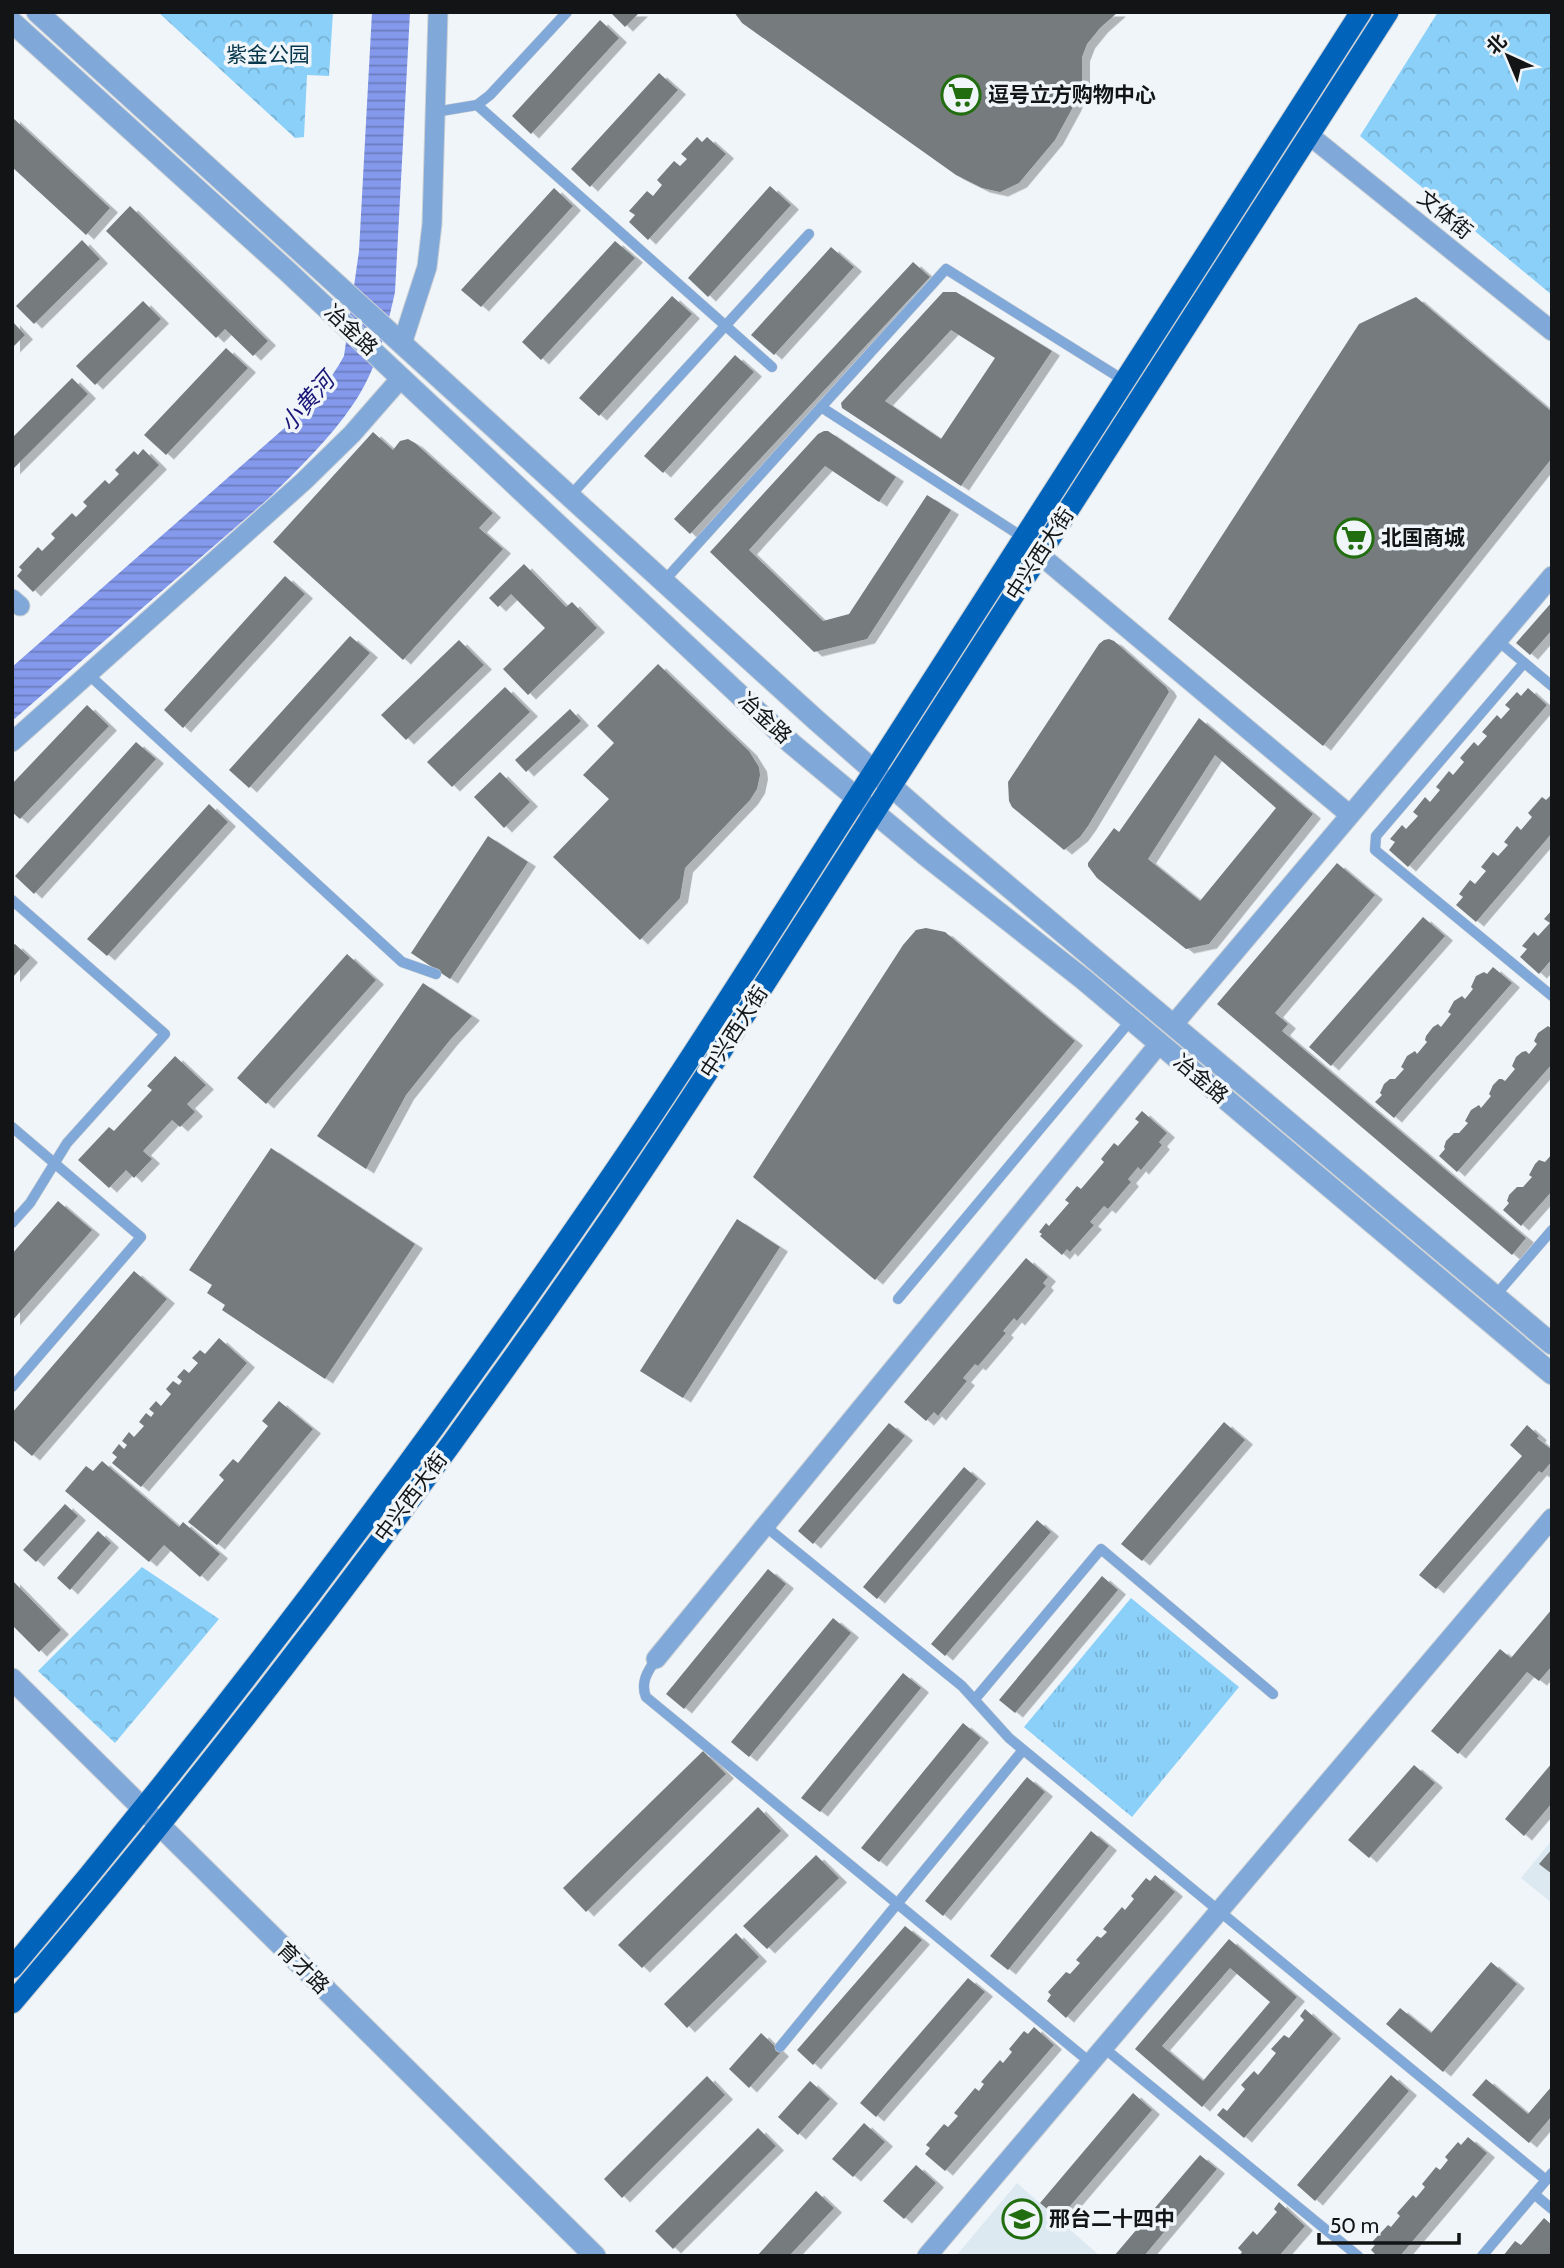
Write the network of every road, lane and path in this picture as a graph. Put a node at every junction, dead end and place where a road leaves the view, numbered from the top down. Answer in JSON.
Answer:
{"nodes":[{"id":1,"x":37,"y":12,"type":"edge"},
{"id":2,"x":438,"y":12,"type":"edge"},
{"id":3,"x":567,"y":12,"type":"edge"},
{"id":4,"x":1361,"y":12,"type":"edge"},
{"id":5,"x":1388,"y":12,"type":"edge"},
{"id":6,"x":12,"y":22,"type":"edge"},
{"id":7,"x":477,"y":106,"type":"junction"},
{"id":8,"x":435,"y":112,"type":"junction"},
{"id":9,"x":1309,"y":135,"type":"junction"},
{"id":10,"x":808,"y":234,"type":"dead end"},
{"id":11,"x":725,"y":326,"type":"junction"},
{"id":12,"x":1552,"y":331,"type":"edge"},
{"id":13,"x":396,"y":338,"type":"junction"},
{"id":14,"x":772,"y":367,"type":"dead end"},
{"id":15,"x":401,"y":379,"type":"junction"},
{"id":16,"x":1125,"y":381,"type":"junction"},
{"id":17,"x":821,"y":407,"type":"junction"},
{"id":18,"x":570,"y":496,"type":"junction"},
{"id":19,"x":1024,"y":538,"type":"junction"},
{"id":20,"x":1040,"y":555,"type":"junction"},
{"id":21,"x":1552,"y":576,"type":"edge"},
{"id":22,"x":664,"y":581,"type":"junction"},
{"id":23,"x":1496,"y":640,"type":"junction"},
{"id":24,"x":1524,"y":663,"type":"junction"},
{"id":25,"x":88,"y":674,"type":"junction"},
{"id":26,"x":1552,"y":686,"type":"edge"},
{"id":27,"x":12,"y":741,"type":"edge"},
{"id":28,"x":874,"y":771,"type":"junction"},
{"id":29,"x":891,"y":786,"type":"junction"},
{"id":30,"x":857,"y":798,"type":"junction"},
{"id":31,"x":875,"y":813,"type":"junction"},
{"id":32,"x":1350,"y":815,"type":"junction"},
{"id":33,"x":12,"y":900,"type":"edge"},
{"id":34,"x":436,"y":974,"type":"dead end"},
{"id":35,"x":1552,"y":996,"type":"edge"},
{"id":36,"x":1131,"y":1020,"type":"junction"},
{"id":37,"x":1173,"y":1025,"type":"junction"},
{"id":38,"x":1159,"y":1044,"type":"junction"},
{"id":39,"x":12,"y":1127,"type":"edge"},
{"id":40,"x":54,"y":1163,"type":"junction"},
{"id":41,"x":12,"y":1223,"type":"edge"},
{"id":42,"x":1552,"y":1230,"type":"edge"},
{"id":43,"x":1495,"y":1296,"type":"junction"},
{"id":44,"x":898,"y":1298,"type":"dead end"},
{"id":45,"x":1552,"y":1344,"type":"edge"},
{"id":46,"x":1552,"y":1374,"type":"edge"},
{"id":47,"x":12,"y":1387,"type":"edge"},
{"id":48,"x":1552,"y":1518,"type":"edge"},
{"id":49,"x":765,"y":1526,"type":"junction"},
{"id":50,"x":656,"y":1659,"type":"joint"},
{"id":51,"x":12,"y":1679,"type":"edge"},
{"id":52,"x":1273,"y":1694,"type":"dead end"},
{"id":53,"x":975,"y":1699,"type":"junction"},
{"id":54,"x":1023,"y":1750,"type":"junction"},
{"id":55,"x":143,"y":1809,"type":"junction"},
{"id":56,"x":159,"y":1825,"type":"junction"},
{"id":57,"x":897,"y":1904,"type":"junction"},
{"id":58,"x":1220,"y":1910,"type":"junction"},
{"id":59,"x":12,"y":1968,"type":"edge"},
{"id":60,"x":12,"y":2003,"type":"edge"},
{"id":61,"x":780,"y":2046,"type":"dead end"},
{"id":62,"x":1104,"y":2048,"type":"junction"},
{"id":63,"x":1091,"y":2063,"type":"junction"},
{"id":64,"x":1549,"y":2176,"type":"edge"},
{"id":65,"x":1534,"y":2194,"type":"junction"},
{"id":66,"x":1552,"y":2209,"type":"edge"},
{"id":67,"x":595,"y":2256,"type":"edge"},
{"id":68,"x":928,"y":2256,"type":"edge"},
{"id":69,"x":1357,"y":2256,"type":"edge"},
{"id":70,"x":1482,"y":2256,"type":"edge"}],
"edges":[{"from":1,"to":13,"type":"street","name":"冶金路"},
{"from":2,"to":8,"type":"street"},
{"from":3,"to":7,"type":"lane"},
{"from":4,"to":16,"type":"main road","name":"中兴西大街"},
{"from":5,"to":9,"type":"main road","name":"中兴西大街"},
{"from":6,"to":15,"type":"street","name":"冶金路"},
{"from":7,"to":8,"type":"lane"},
{"from":7,"to":11,"type":"lane"},
{"from":8,"to":13,"type":"street"},
{"from":9,"to":12,"type":"street","name":"文体街"},
{"from":9,"to":20,"type":"main road","name":"中兴西大街"},
{"from":10,"to":11,"type":"lane"},
{"from":11,"to":14,"type":"lane"},
{"from":11,"to":18,"type":"lane"},
{"from":13,"to":18,"type":"street","name":"冶金路"},
{"from":15,"to":25,"type":"street"},
{"from":15,"to":30,"type":"street","name":"冶金路"},
{"from":16,"to":17,"type":"lane"},
{"from":16,"to":19,"type":"main road","name":"中兴西大街"},
{"from":17,"to":19,"type":"lane"},
{"from":17,"to":22,"type":"lane"},
{"from":18,"to":22,"type":"street","name":"冶金路"},
{"from":19,"to":28,"type":"main road","name":"中兴西大街"},
{"from":20,"to":29,"type":"main road","name":"中兴西大街"},
{"from":20,"to":32,"type":"street"},
{"from":21,"to":23,"type":"street"},
{"from":22,"to":28,"type":"street","name":"冶金路"},
{"from":23,"to":24,"type":"lane"},
{"from":23,"to":32,"type":"street"},
{"from":24,"to":26,"type":"lane"},
{"from":24,"to":35,"type":"lane"},
{"from":25,"to":27,"type":"street"},
{"from":25,"to":34,"type":"lane"},
{"from":28,"to":29,"type":"street","name":"冶金路"},
{"from":28,"to":30,"type":"main road","name":"中兴西大街"},
{"from":29,"to":31,"type":"main road","name":"中兴西大街"},
{"from":29,"to":37,"type":"street","name":"冶金路"},
{"from":30,"to":31,"type":"street","name":"冶金路"},
{"from":30,"to":55,"type":"main road","name":"中兴西大街"},
{"from":31,"to":36,"type":"street","name":"冶金路"},
{"from":31,"to":56,"type":"main road","name":"中兴西大街"},
{"from":32,"to":37,"type":"street"},
{"from":33,"to":40,"type":"lane"},
{"from":36,"to":38,"type":"street","name":"冶金路"},
{"from":36,"to":44,"type":"lane"},
{"from":37,"to":43,"type":"street","name":"冶金路"},
{"from":38,"to":46,"type":"street","name":"冶金路"},
{"from":38,"to":49,"type":"street"},
{"from":39,"to":40,"type":"lane"},
{"from":40,"to":41,"type":"lane"},
{"from":40,"to":47,"type":"lane"},
{"from":42,"to":43,"type":"lane"},
{"from":43,"to":45,"type":"street","name":"冶金路"},
{"from":48,"to":58,"type":"street"},
{"from":49,"to":50,"type":"street"},
{"from":49,"to":53,"type":"lane"},
{"from":50,"to":57,"type":"lane"},
{"from":51,"to":55,"type":"street","name":"育才路"},
{"from":52,"to":53,"type":"lane"},
{"from":53,"to":54,"type":"lane"},
{"from":54,"to":57,"type":"lane"},
{"from":54,"to":58,"type":"lane"},
{"from":55,"to":56,"type":"street","name":"育才路"},
{"from":55,"to":59,"type":"main road","name":"中兴西大街"},
{"from":56,"to":60,"type":"main road","name":"中兴西大街"},
{"from":56,"to":67,"type":"street","name":"育才路"},
{"from":57,"to":61,"type":"lane"},
{"from":57,"to":63,"type":"lane"},
{"from":58,"to":62,"type":"street"},
{"from":58,"to":64,"type":"lane"},
{"from":62,"to":63,"type":"street"},
{"from":62,"to":69,"type":"lane"},
{"from":63,"to":68,"type":"street"},
{"from":64,"to":65,"type":"lane"},
{"from":65,"to":66,"type":"lane"},
{"from":65,"to":70,"type":"lane"}]}
